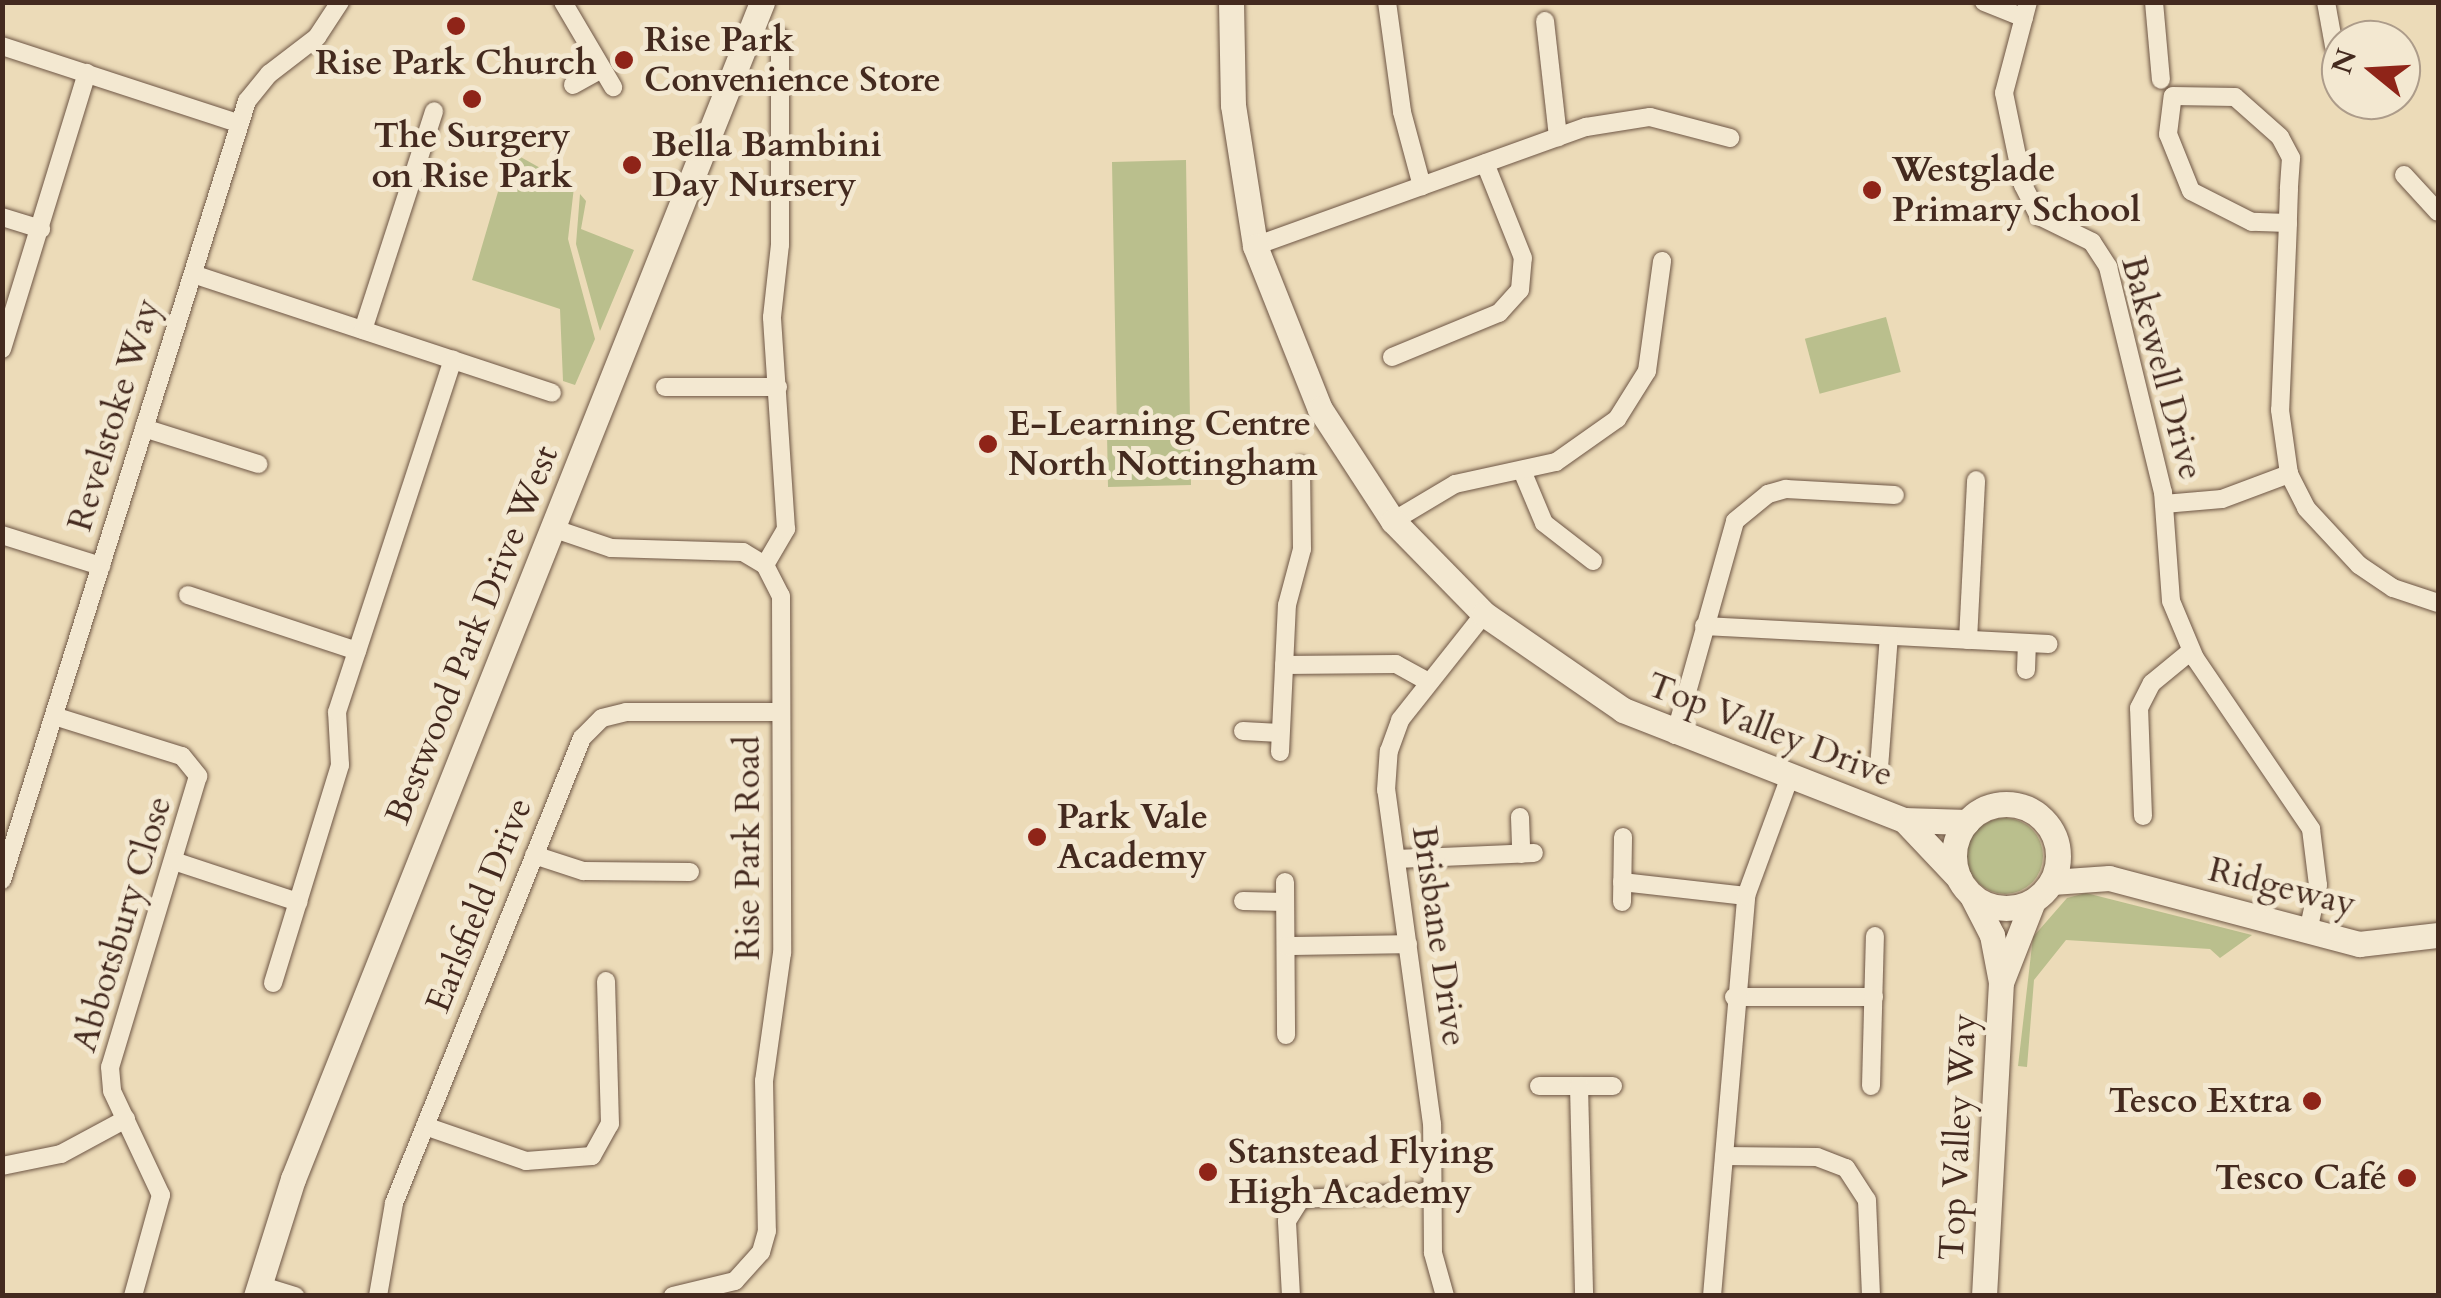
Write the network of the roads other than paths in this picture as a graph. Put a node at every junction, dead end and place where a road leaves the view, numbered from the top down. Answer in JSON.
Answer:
{"nodes":[{"id":1,"x":340,"y":2,"type":"edge"},
{"id":2,"x":563,"y":2,"type":"edge"},
{"id":3,"x":762,"y":2,"type":"edge"},
{"id":4,"x":1231,"y":2,"type":"edge"},
{"id":5,"x":1387,"y":2,"type":"edge"},
{"id":6,"x":1984,"y":2,"type":"edge"},
{"id":7,"x":2154,"y":2,"type":"edge"},
{"id":8,"x":2026,"y":10,"type":"edge"},
{"id":9,"x":1545,"y":22,"type":"dead end"},
{"id":10,"x":780,"y":38,"type":"dead end"},
{"id":11,"x":2,"y":46,"type":"edge"},
{"id":12,"x":600,"y":70,"type":"junction"},
{"id":13,"x":2164,"y":72,"type":"dead end"},
{"id":14,"x":87,"y":74,"type":"junction"},
{"id":15,"x":573,"y":85,"type":"dead end"},
{"id":16,"x":613,"y":87,"type":"dead end"},
{"id":17,"x":434,"y":111,"type":"dead end"},
{"id":18,"x":240,"y":124,"type":"junction"},
{"id":19,"x":1558,"y":136,"type":"junction"},
{"id":20,"x":1730,"y":138,"type":"dead end"},
{"id":21,"x":1485,"y":163,"type":"junction"},
{"id":22,"x":1422,"y":186,"type":"junction"},
{"id":23,"x":2403,"y":202,"type":"dead end"},
{"id":24,"x":2438,"y":212,"type":"edge"},
{"id":25,"x":2,"y":217,"type":"edge"},
{"id":26,"x":2288,"y":223,"type":"junction"},
{"id":27,"x":41,"y":230,"type":"junction"},
{"id":28,"x":1255,"y":246,"type":"junction"},
{"id":29,"x":1667,"y":273,"type":"dead end"},
{"id":30,"x":193,"y":274,"type":"junction"},
{"id":31,"x":363,"y":330,"type":"junction"},
{"id":32,"x":2,"y":349,"type":"edge"},
{"id":33,"x":1392,"y":357,"type":"dead end"},
{"id":34,"x":453,"y":360,"type":"junction"},
{"id":35,"x":778,"y":387,"type":"junction"},
{"id":36,"x":665,"y":388,"type":"dead end"},
{"id":37,"x":552,"y":393,"type":"dead end"},
{"id":38,"x":144,"y":428,"type":"junction"},
{"id":39,"x":258,"y":464,"type":"dead end"},
{"id":40,"x":1523,"y":473,"type":"junction"},
{"id":41,"x":2288,"y":474,"type":"junction"},
{"id":42,"x":1305,"y":477,"type":"dead end"},
{"id":43,"x":1882,"y":488,"type":"dead end"},
{"id":44,"x":1971,"y":490,"type":"dead end"},
{"id":45,"x":2164,"y":504,"type":"junction"},
{"id":46,"x":1394,"y":521,"type":"junction"},
{"id":47,"x":552,"y":528,"type":"junction"},
{"id":48,"x":2,"y":535,"type":"edge"},
{"id":49,"x":1593,"y":561,"type":"dead end"},
{"id":50,"x":765,"y":565,"type":"junction"},
{"id":51,"x":101,"y":566,"type":"junction"},
{"id":52,"x":199,"y":593,"type":"dead end"},
{"id":53,"x":2438,"y":603,"type":"edge"},
{"id":54,"x":1484,"y":614,"type":"junction"},
{"id":55,"x":1704,"y":626,"type":"junction"},
{"id":56,"x":1890,"y":636,"type":"junction"},
{"id":57,"x":1968,"y":640,"type":"junction"},
{"id":58,"x":2027,"y":643,"type":"junction"},
{"id":59,"x":2048,"y":644,"type":"dead end"},
{"id":60,"x":358,"y":650,"type":"junction"},
{"id":61,"x":2192,"y":650,"type":"junction"},
{"id":62,"x":1284,"y":665,"type":"junction"},
{"id":63,"x":2026,"y":670,"type":"dead end"},
{"id":64,"x":1428,"y":682,"type":"junction"},
{"id":65,"x":781,"y":712,"type":"junction"},
{"id":66,"x":54,"y":716,"type":"junction"},
{"id":67,"x":1244,"y":732,"type":"dead end"},
{"id":68,"x":1675,"y":735,"type":"junction"},
{"id":69,"x":1903,"y":752,"type":"dead end"},
{"id":70,"x":1789,"y":779,"type":"junction"},
{"id":71,"x":2136,"y":804,"type":"dead end"},
{"id":72,"x":1520,"y":816,"type":"dead end"},
{"id":73,"x":1904,"y":820,"type":"junction"},
{"id":74,"x":1967,"y":822,"type":"junction"},
{"id":75,"x":1623,"y":837,"type":"dead end"},
{"id":76,"x":2056,"y":839,"type":"junction"},
{"id":77,"x":534,"y":856,"type":"junction"},
{"id":78,"x":1396,"y":859,"type":"junction"},
{"id":79,"x":174,"y":861,"type":"junction"},
{"id":80,"x":690,"y":872,"type":"dead end"},
{"id":81,"x":2109,"y":878,"type":"junction"},
{"id":82,"x":2,"y":880,"type":"edge"},
{"id":83,"x":1622,"y":882,"type":"junction"},
{"id":84,"x":2052,"y":882,"type":"junction"},
{"id":85,"x":1965,"y":887,"type":"junction"},
{"id":86,"x":1746,"y":896,"type":"junction"},
{"id":87,"x":1243,"y":901,"type":"dead end"},
{"id":88,"x":2034,"y":901,"type":"junction"},
{"id":89,"x":298,"y":902,"type":"junction"},
{"id":90,"x":1622,"y":902,"type":"dead end"},
{"id":91,"x":2308,"y":932,"type":"junction"},
{"id":92,"x":2438,"y":935,"type":"edge"},
{"id":93,"x":1875,"y":936,"type":"dead end"},
{"id":94,"x":1408,"y":944,"type":"junction"},
{"id":95,"x":1286,"y":946,"type":"junction"},
{"id":96,"x":606,"y":982,"type":"dead end"},
{"id":97,"x":2001,"y":982,"type":"junction"},
{"id":98,"x":274,"y":983,"type":"dead end"},
{"id":99,"x":1734,"y":996,"type":"junction"},
{"id":100,"x":1874,"y":997,"type":"junction"},
{"id":101,"x":1292,"y":1022,"type":"dead end"},
{"id":102,"x":1878,"y":1074,"type":"dead end"},
{"id":103,"x":1540,"y":1086,"type":"dead end"},
{"id":104,"x":1579,"y":1086,"type":"junction"},
{"id":105,"x":1613,"y":1086,"type":"dead end"},
{"id":106,"x":126,"y":1120,"type":"junction"},
{"id":107,"x":425,"y":1126,"type":"junction"},
{"id":108,"x":1724,"y":1156,"type":"junction"},
{"id":109,"x":2,"y":1166,"type":"edge"},
{"id":110,"x":1432,"y":1192,"type":"junction"},
{"id":111,"x":258,"y":1290,"type":"edge"},
{"id":112,"x":133,"y":1296,"type":"edge"},
{"id":113,"x":295,"y":1296,"type":"edge"},
{"id":114,"x":378,"y":1296,"type":"edge"},
{"id":115,"x":674,"y":1296,"type":"edge"},
{"id":116,"x":1290,"y":1296,"type":"edge"},
{"id":117,"x":1445,"y":1296,"type":"edge"},
{"id":118,"x":1584,"y":1296,"type":"edge"},
{"id":119,"x":1712,"y":1296,"type":"edge"},
{"id":120,"x":1871,"y":1296,"type":"edge"},
{"id":121,"x":1984,"y":1296,"type":"edge"}],
"edges":[{"from":1,"to":18,"type":"street","name":"Revelstoke Way"},
{"from":2,"to":12,"type":"street"},
{"from":3,"to":47,"type":"street","name":"Bestwood Park Drive West"},
{"from":4,"to":28,"type":"street","name":"Top Valley Drive"},
{"from":5,"to":22,"type":"street"},
{"from":6,"to":8,"type":"street"},
{"from":7,"to":13,"type":"street"},
{"from":8,"to":45,"type":"street","name":"Bakewell Drive"},
{"from":9,"to":19,"type":"street"},
{"from":10,"to":35,"type":"street"},
{"from":11,"to":14,"type":"street"},
{"from":12,"to":15,"type":"street"},
{"from":12,"to":16,"type":"street"},
{"from":14,"to":18,"type":"street"},
{"from":14,"to":27,"type":"street"},
{"from":17,"to":31,"type":"street"},
{"from":18,"to":30,"type":"street","name":"Revelstoke Way"},
{"from":19,"to":20,"type":"street"},
{"from":19,"to":21,"type":"street"},
{"from":21,"to":22,"type":"street"},
{"from":21,"to":33,"type":"street"},
{"from":22,"to":28,"type":"street"},
{"from":23,"to":24,"type":"street"},
{"from":25,"to":27,"type":"street"},
{"from":26,"to":26,"type":"street"},
{"from":26,"to":41,"type":"street"},
{"from":27,"to":32,"type":"street"},
{"from":28,"to":46,"type":"street","name":"Top Valley Drive"},
{"from":29,"to":40,"type":"street"},
{"from":30,"to":31,"type":"street"},
{"from":30,"to":38,"type":"street","name":"Revelstoke Way"},
{"from":31,"to":34,"type":"street"},
{"from":34,"to":37,"type":"street"},
{"from":34,"to":60,"type":"street"},
{"from":35,"to":36,"type":"street"},
{"from":35,"to":50,"type":"street"},
{"from":38,"to":39,"type":"street"},
{"from":38,"to":51,"type":"street","name":"Revelstoke Way"},
{"from":40,"to":46,"type":"street"},
{"from":40,"to":49,"type":"street"},
{"from":41,"to":45,"type":"street"},
{"from":41,"to":53,"type":"street"},
{"from":42,"to":62,"type":"street"},
{"from":43,"to":55,"type":"street"},
{"from":44,"to":57,"type":"street"},
{"from":45,"to":61,"type":"street","name":"Bakewell Drive"},
{"from":46,"to":54,"type":"street","name":"Top Valley Drive"},
{"from":47,"to":50,"type":"street"},
{"from":47,"to":111,"type":"street","name":"Bestwood Park Drive West"},
{"from":48,"to":51,"type":"street"},
{"from":50,"to":65,"type":"street","name":"Rise Park Road"},
{"from":51,"to":66,"type":"street","name":"Revelstoke Way"},
{"from":52,"to":60,"type":"street"},
{"from":54,"to":64,"type":"street","name":"Brisbane Drive"},
{"from":54,"to":68,"type":"street","name":"Top Valley Drive"},
{"from":55,"to":56,"type":"street"},
{"from":55,"to":68,"type":"street"},
{"from":56,"to":57,"type":"street"},
{"from":56,"to":69,"type":"street"},
{"from":57,"to":58,"type":"street"},
{"from":58,"to":59,"type":"street"},
{"from":58,"to":63,"type":"street"},
{"from":60,"to":89,"type":"street"},
{"from":61,"to":71,"type":"street"},
{"from":61,"to":91,"type":"street","name":"Bakewell Drive"},
{"from":62,"to":64,"type":"street"},
{"from":62,"to":67,"type":"street"},
{"from":64,"to":78,"type":"street","name":"Brisbane Drive"},
{"from":65,"to":77,"type":"street","name":"Earlsfield Drive"},
{"from":65,"to":115,"type":"street","name":"Rise Park Road"},
{"from":66,"to":79,"type":"street","name":"Abbotsbury Close"},
{"from":66,"to":82,"type":"street","name":"Revelstoke Way"},
{"from":68,"to":70,"type":"street","name":"Top Valley Drive"},
{"from":70,"to":73,"type":"street","name":"Top Valley Drive"},
{"from":70,"to":86,"type":"street"},
{"from":72,"to":78,"type":"street"},
{"from":73,"to":74,"type":"street","name":"Top Valley Drive"},
{"from":73,"to":85,"type":"street","name":"Top Valley Drive"},
{"from":74,"to":76,"type":"street"},
{"from":74,"to":85,"type":"street"},
{"from":75,"to":83,"type":"street"},
{"from":76,"to":81,"type":"street","name":"Ridgeway"},
{"from":76,"to":84,"type":"street"},
{"from":77,"to":80,"type":"street"},
{"from":77,"to":107,"type":"street","name":"Earlsfield Drive"},
{"from":78,"to":94,"type":"street","name":"Brisbane Drive"},
{"from":79,"to":89,"type":"street"},
{"from":79,"to":106,"type":"street","name":"Abbotsbury Close"},
{"from":81,"to":84,"type":"street","name":"Ridgeway"},
{"from":81,"to":91,"type":"street","name":"Ridgeway"},
{"from":83,"to":86,"type":"street"},
{"from":83,"to":90,"type":"street"},
{"from":84,"to":88,"type":"street"},
{"from":85,"to":88,"type":"street"},
{"from":85,"to":97,"type":"street","name":"Top Valley Way"},
{"from":86,"to":99,"type":"street"},
{"from":87,"to":95,"type":"street"},
{"from":88,"to":97,"type":"street","name":"Top Valley Way"},
{"from":89,"to":98,"type":"street"},
{"from":91,"to":92,"type":"street","name":"Ridgeway"},
{"from":93,"to":100,"type":"street"},
{"from":94,"to":95,"type":"street"},
{"from":94,"to":110,"type":"street","name":"Brisbane Drive"},
{"from":95,"to":101,"type":"street"},
{"from":96,"to":107,"type":"street"},
{"from":97,"to":121,"type":"street","name":"Top Valley Way"},
{"from":99,"to":100,"type":"street"},
{"from":99,"to":108,"type":"street"},
{"from":100,"to":102,"type":"street"},
{"from":103,"to":104,"type":"street"},
{"from":104,"to":105,"type":"street"},
{"from":104,"to":118,"type":"street"},
{"from":106,"to":109,"type":"street"},
{"from":106,"to":112,"type":"street","name":"Abbotsbury Close"},
{"from":107,"to":114,"type":"street","name":"Earlsfield Drive"},
{"from":108,"to":119,"type":"street"},
{"from":108,"to":120,"type":"street"},
{"from":110,"to":116,"type":"street"},
{"from":110,"to":117,"type":"street","name":"Brisbane Drive"},
{"from":111,"to":113,"type":"street"}]}
